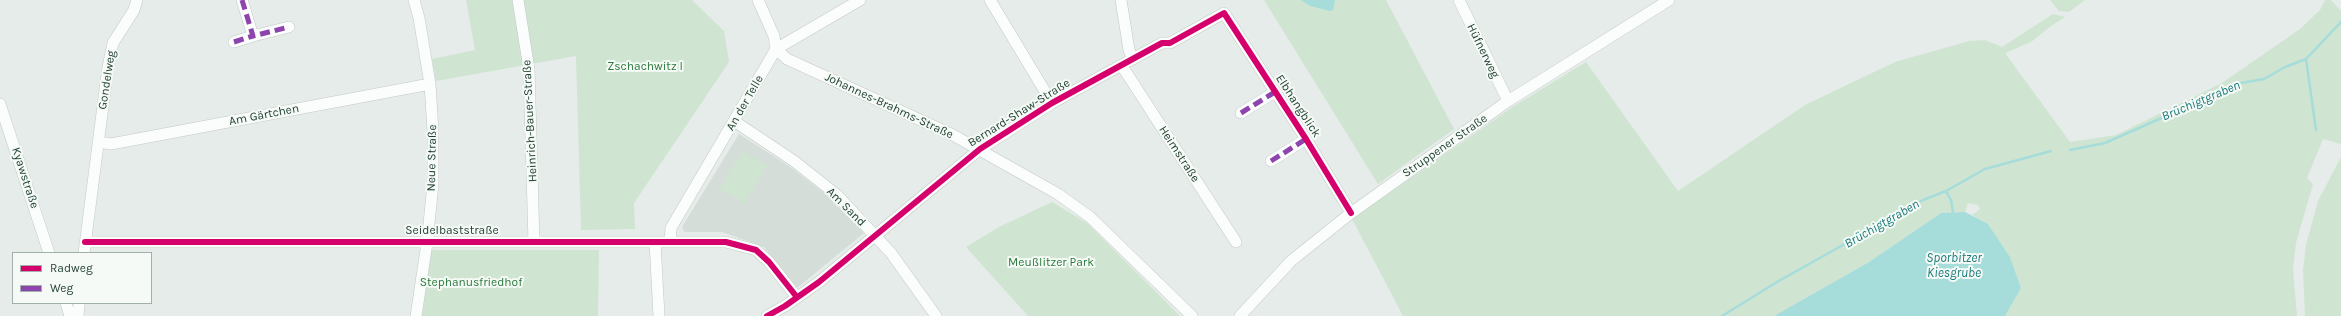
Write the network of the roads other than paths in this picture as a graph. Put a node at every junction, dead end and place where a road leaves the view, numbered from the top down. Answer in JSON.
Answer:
{"nodes":[{"id":1,"x":137,"y":0,"type":"edge"},
{"id":2,"x":242,"y":0,"type":"edge"},
{"id":3,"x":414,"y":0,"type":"edge"},
{"id":4,"x":518,"y":0,"type":"edge"},
{"id":5,"x":758,"y":0,"type":"edge"},
{"id":6,"x":860,"y":0,"type":"edge"},
{"id":7,"x":990,"y":0,"type":"edge"},
{"id":8,"x":1120,"y":0,"type":"edge"},
{"id":9,"x":1459,"y":0,"type":"edge"},
{"id":10,"x":1669,"y":0,"type":"edge"},
{"id":11,"x":1224,"y":13,"type":"joint"},
{"id":12,"x":289,"y":27,"type":"dead end"},
{"id":13,"x":253,"y":36,"type":"junction"},
{"id":14,"x":234,"y":42,"type":"dead end"},
{"id":15,"x":776,"y":49,"type":"junction"},
{"id":16,"x":1133,"y":59,"type":"junction"},
{"id":17,"x":1122,"y":66,"type":"junction"},
{"id":18,"x":430,"y":84,"type":"junction"},
{"id":19,"x":1276,"y":92,"type":"junction"},
{"id":20,"x":1508,"y":101,"type":"junction"},
{"id":21,"x":1052,"y":103,"type":"junction"},
{"id":22,"x":0,"y":104,"type":"edge"},
{"id":23,"x":1241,"y":113,"type":"dead end"},
{"id":24,"x":734,"y":122,"type":"junction"},
{"id":25,"x":1306,"y":138,"type":"junction"},
{"id":26,"x":98,"y":142,"type":"junction"},
{"id":27,"x":980,"y":149,"type":"junction"},
{"id":28,"x":1271,"y":161,"type":"dead end"},
{"id":29,"x":1351,"y":213,"type":"junction"},
{"id":30,"x":874,"y":235,"type":"junction"},
{"id":31,"x":534,"y":242,"type":"junction"},
{"id":32,"x":655,"y":242,"type":"junction"},
{"id":33,"x":670,"y":242,"type":"junction"},
{"id":34,"x":1236,"y":242,"type":"dead end"},
{"id":35,"x":427,"y":243,"type":"junction"},
{"id":36,"x":84,"y":248,"type":"edge"},
{"id":37,"x":49,"y":252,"type":"edge"},
{"id":38,"x":796,"y":296,"type":"junction"},
{"id":39,"x":66,"y":304,"type":"edge"},
{"id":40,"x":79,"y":304,"type":"edge"},
{"id":41,"x":70,"y":316,"type":"edge"},
{"id":42,"x":78,"y":316,"type":"edge"},
{"id":43,"x":416,"y":316,"type":"edge"},
{"id":44,"x":659,"y":316,"type":"edge"},
{"id":45,"x":767,"y":316,"type":"edge"},
{"id":46,"x":936,"y":316,"type":"edge"},
{"id":47,"x":1192,"y":316,"type":"edge"},
{"id":48,"x":1240,"y":316,"type":"edge"}],
"edges":[{"from":1,"to":26,"type":"street","name":"Gondelweg"},
{"from":2,"to":13,"type":"street"},
{"from":3,"to":18,"type":"street","name":"Neue Straße"},
{"from":4,"to":31,"type":"street","name":"Heinrich-Bauer-Straße"},
{"from":5,"to":15,"type":"street"},
{"from":6,"to":15,"type":"street","name":"An der Telle"},
{"from":7,"to":21,"type":"street"},
{"from":8,"to":16,"type":"street"},
{"from":9,"to":20,"type":"street","name":"Hüfnerweg"},
{"from":10,"to":20,"type":"street","name":"Struppener Straße"},
{"from":11,"to":16,"type":"street","name":"Bernard-Shaw-Straße"},
{"from":11,"to":19,"type":"street","name":"Elbhangblick"},
{"from":12,"to":13,"type":"street"},
{"from":13,"to":14,"type":"street"},
{"from":15,"to":24,"type":"street","name":"An der Telle"},
{"from":15,"to":27,"type":"street","name":"Johannes-Brahms-Straße"},
{"from":16,"to":17,"type":"street","name":"Bernard-Shaw-Straße"},
{"from":17,"to":21,"type":"street","name":"Bernard-Shaw-Straße"},
{"from":17,"to":34,"type":"street","name":"Heimstraße"},
{"from":18,"to":26,"type":"street","name":"Am Gärtchen"},
{"from":18,"to":35,"type":"street","name":"Neue Straße"},
{"from":19,"to":23,"type":"street","name":"Elbhangblick"},
{"from":19,"to":25,"type":"street","name":"Elbhangblick"},
{"from":20,"to":29,"type":"street","name":"Struppener Straße"},
{"from":21,"to":27,"type":"street","name":"Bernard-Shaw-Straße"},
{"from":22,"to":37,"type":"street","name":"Kyawstraße"},
{"from":24,"to":30,"type":"street","name":"Am Sand"},
{"from":24,"to":33,"type":"street","name":"An der Telle"},
{"from":25,"to":28,"type":"street","name":"Elbhangblick"},
{"from":25,"to":29,"type":"street","name":"Elbhangblick"},
{"from":26,"to":36,"type":"street","name":"Gondelweg"},
{"from":27,"to":30,"type":"street","name":"Bernard-Shaw-Straße"},
{"from":27,"to":47,"type":"street","name":"Johannes-Brahms-Straße"},
{"from":29,"to":48,"type":"street","name":"Struppener Straße"},
{"from":30,"to":38,"type":"street","name":"Bernard-Shaw-Straße"},
{"from":30,"to":46,"type":"street","name":"Am Sand"},
{"from":31,"to":32,"type":"street","name":"Seidelbaststraße"},
{"from":31,"to":35,"type":"street","name":"Seidelbaststraße"},
{"from":32,"to":33,"type":"street","name":"Seidelbaststraße"},
{"from":32,"to":44,"type":"street"},
{"from":33,"to":38,"type":"street","name":"Seidelbaststraße"},
{"from":35,"to":36,"type":"street","name":"Seidelbaststraße"},
{"from":35,"to":43,"type":"street","name":"Neue Straße"},
{"from":38,"to":45,"type":"street","name":"Bernard-Shaw-Straße"},
{"from":39,"to":41,"type":"street"},
{"from":40,"to":42,"type":"street"}]}
